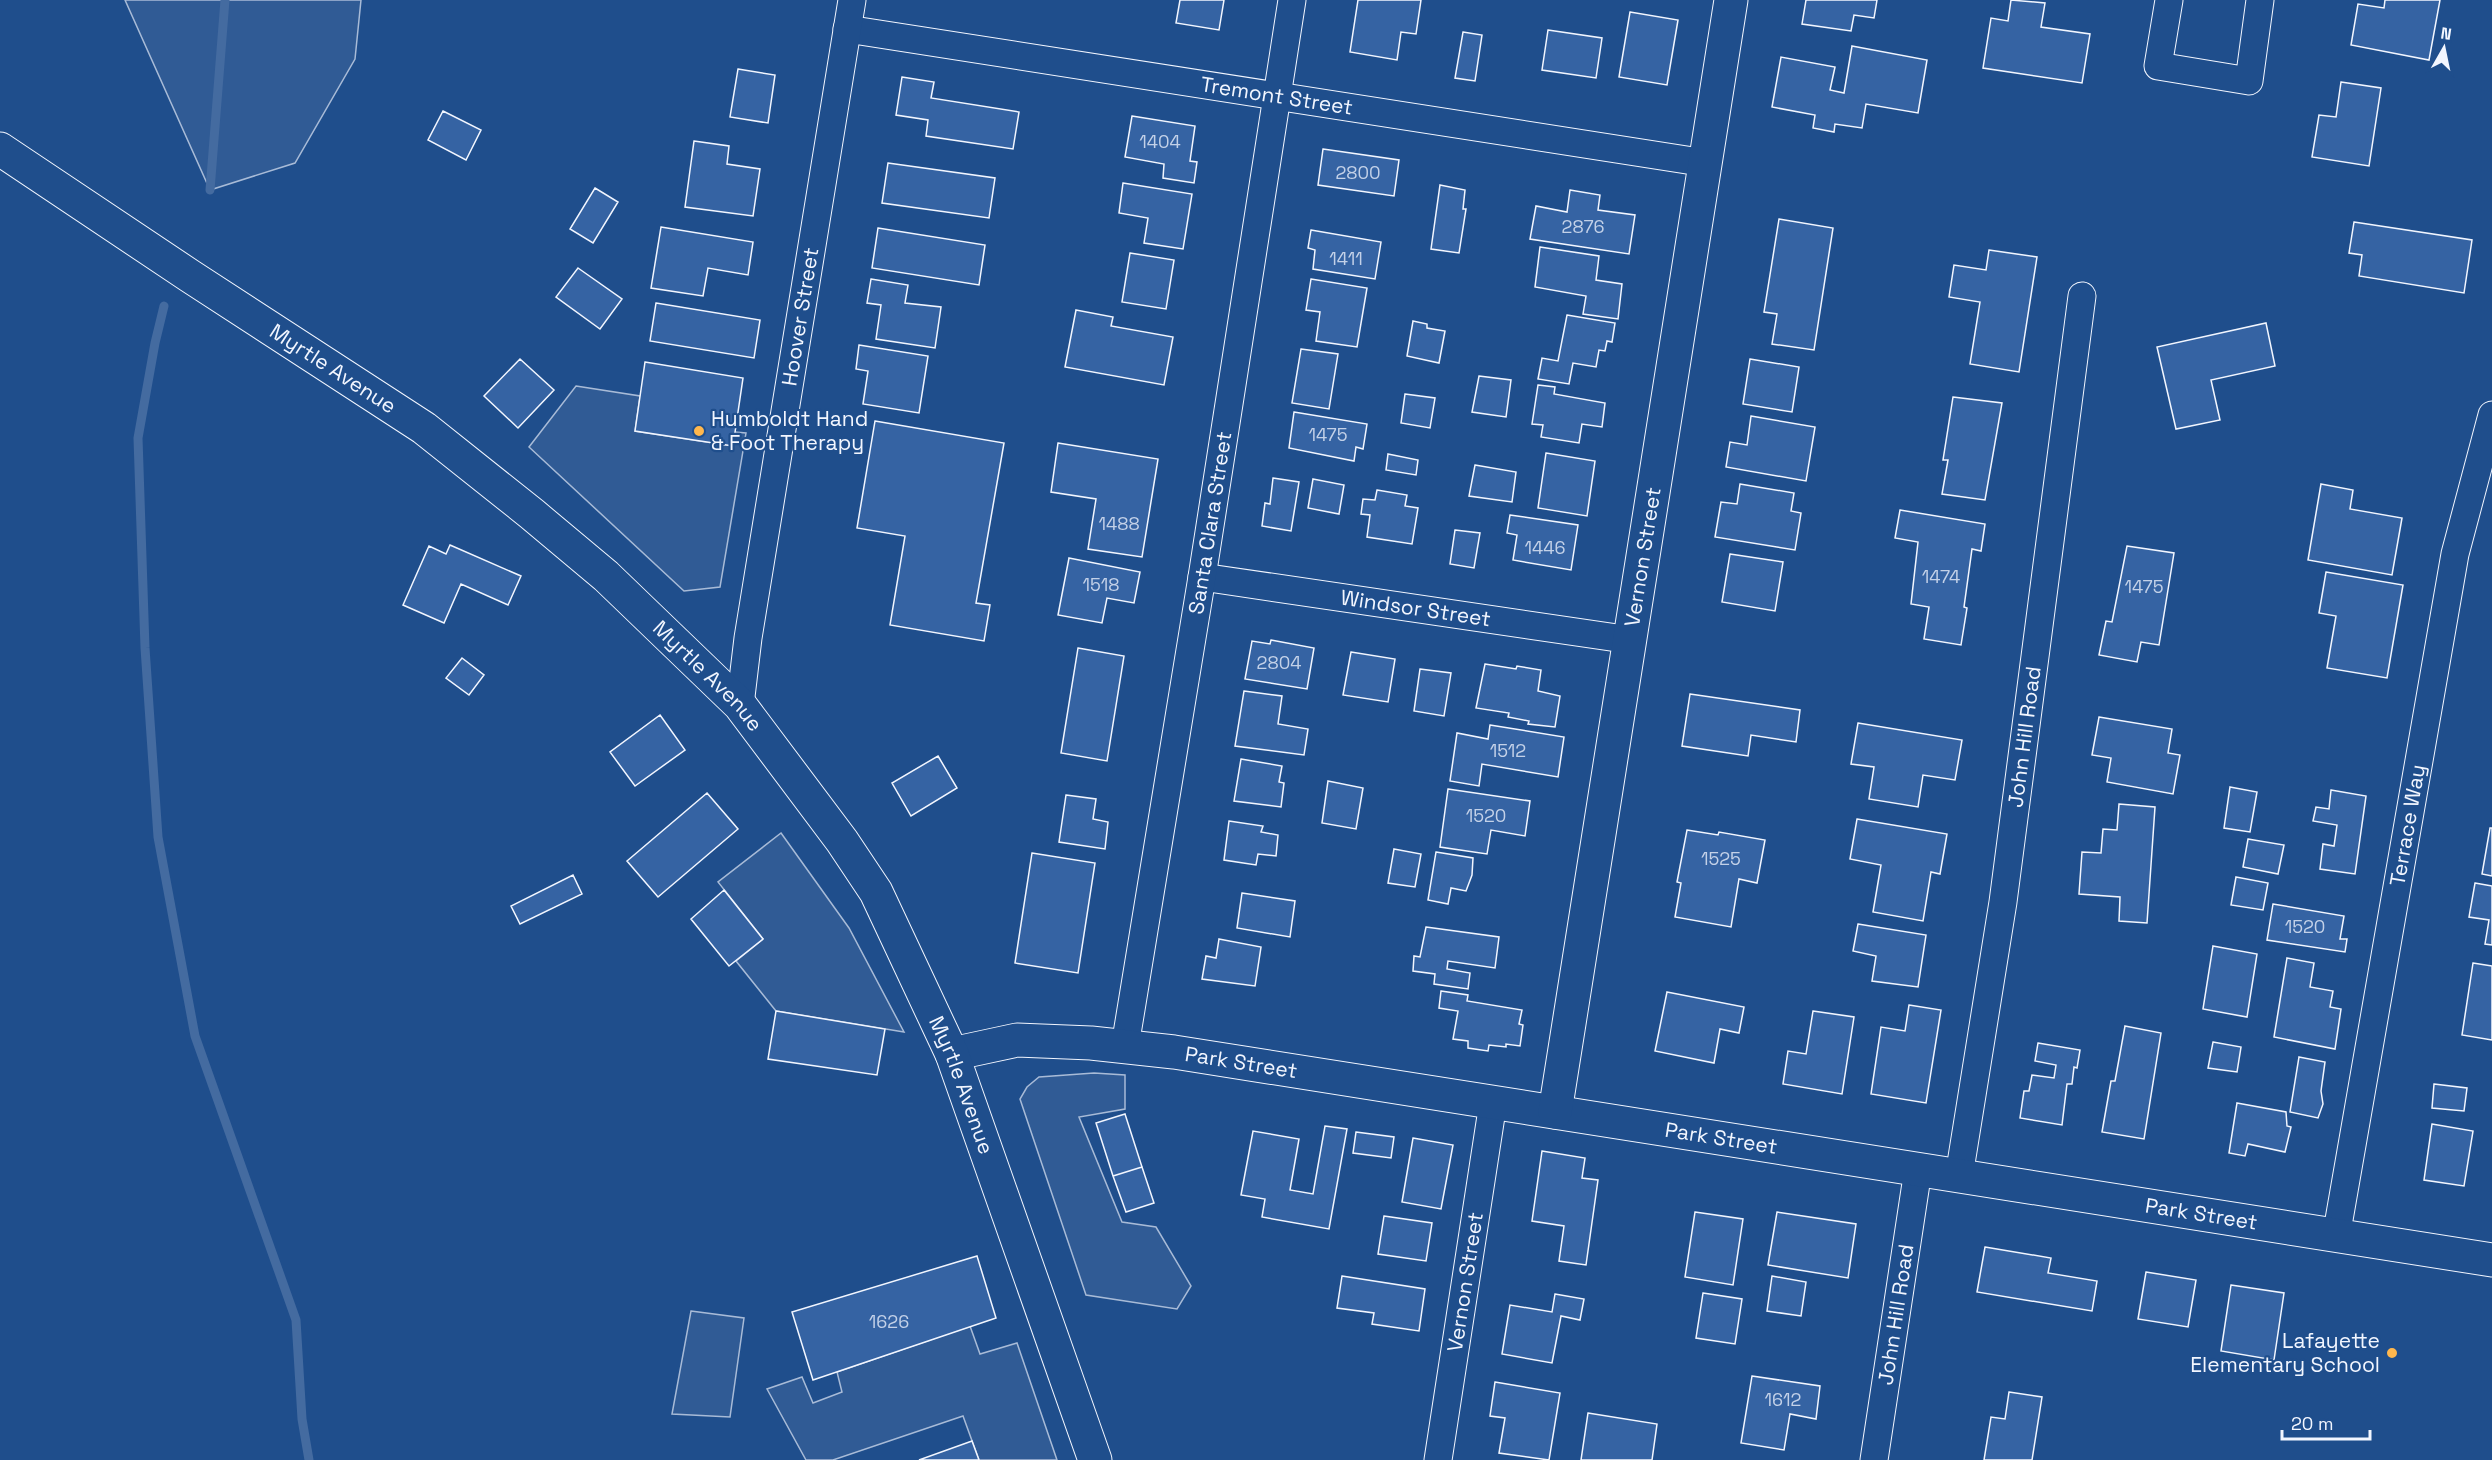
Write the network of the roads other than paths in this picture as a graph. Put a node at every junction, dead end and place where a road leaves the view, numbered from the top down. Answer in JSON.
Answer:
{"nodes":[{"id":1,"x":852,"y":0,"type":"edge"},
{"id":2,"x":1292,"y":0,"type":"edge"},
{"id":3,"x":1731,"y":0,"type":"edge"},
{"id":4,"x":2169,"y":0,"type":"edge"},
{"id":5,"x":2260,"y":0,"type":"edge"},
{"id":6,"x":847,"y":29,"type":"junction"},
{"id":7,"x":1277,"y":98,"type":"junction"},
{"id":8,"x":0,"y":149,"type":"edge"},
{"id":9,"x":1706,"y":163,"type":"junction"},
{"id":10,"x":2082,"y":296,"type":"dead end"},
{"id":11,"x":2492,"y":415,"type":"edge"},
{"id":12,"x":1202,"y":577,"type":"junction"},
{"id":13,"x":1631,"y":640,"type":"junction"},
{"id":14,"x":740,"y":705,"type":"junction"},
{"id":15,"x":1125,"y":1046,"type":"junction"},
{"id":16,"x":952,"y":1054,"type":"junction"},
{"id":17,"x":1493,"y":1103,"type":"junction"},
{"id":18,"x":1555,"y":1112,"type":"junction"},
{"id":19,"x":1918,"y":1170,"type":"junction"},
{"id":20,"x":1959,"y":1176,"type":"junction"},
{"id":21,"x":2336,"y":1237,"type":"junction"},
{"id":22,"x":2492,"y":1260,"type":"edge"},
{"id":23,"x":1095,"y":1460,"type":"edge"},
{"id":24,"x":1438,"y":1460,"type":"edge"},
{"id":25,"x":1874,"y":1460,"type":"edge"}],
"edges":[{"from":1,"to":6,"type":"street","name":"Hoover Street"},
{"from":2,"to":7,"type":"street","name":"Santa Clara Street"},
{"from":3,"to":9,"type":"street","name":"Vernon Street"},
{"from":4,"to":5,"type":"street"},
{"from":6,"to":7,"type":"street","name":"Tremont Street"},
{"from":6,"to":14,"type":"street","name":"Hoover Street"},
{"from":7,"to":9,"type":"street","name":"Tremont Street"},
{"from":7,"to":12,"type":"street","name":"Santa Clara Street"},
{"from":8,"to":14,"type":"street","name":"Myrtle Avenue"},
{"from":9,"to":13,"type":"street","name":"Vernon Street"},
{"from":10,"to":20,"type":"street","name":"John Hill Road"},
{"from":11,"to":21,"type":"street","name":"Terrace Way"},
{"from":12,"to":13,"type":"street","name":"Windsor Street"},
{"from":12,"to":15,"type":"street","name":"Santa Clara Street"},
{"from":13,"to":18,"type":"street","name":"Vernon Street"},
{"from":14,"to":16,"type":"street","name":"Myrtle Avenue"},
{"from":15,"to":16,"type":"street","name":"Park Street"},
{"from":15,"to":17,"type":"street","name":"Park Street"},
{"from":16,"to":23,"type":"street","name":"Myrtle Avenue"},
{"from":17,"to":18,"type":"street","name":"Park Street"},
{"from":17,"to":24,"type":"street","name":"Vernon Street"},
{"from":18,"to":19,"type":"street","name":"Park Street"},
{"from":19,"to":20,"type":"street","name":"Park Street"},
{"from":19,"to":25,"type":"street","name":"John Hill Road"},
{"from":20,"to":21,"type":"street","name":"Park Street"},
{"from":21,"to":22,"type":"street","name":"Park Street"}]}
